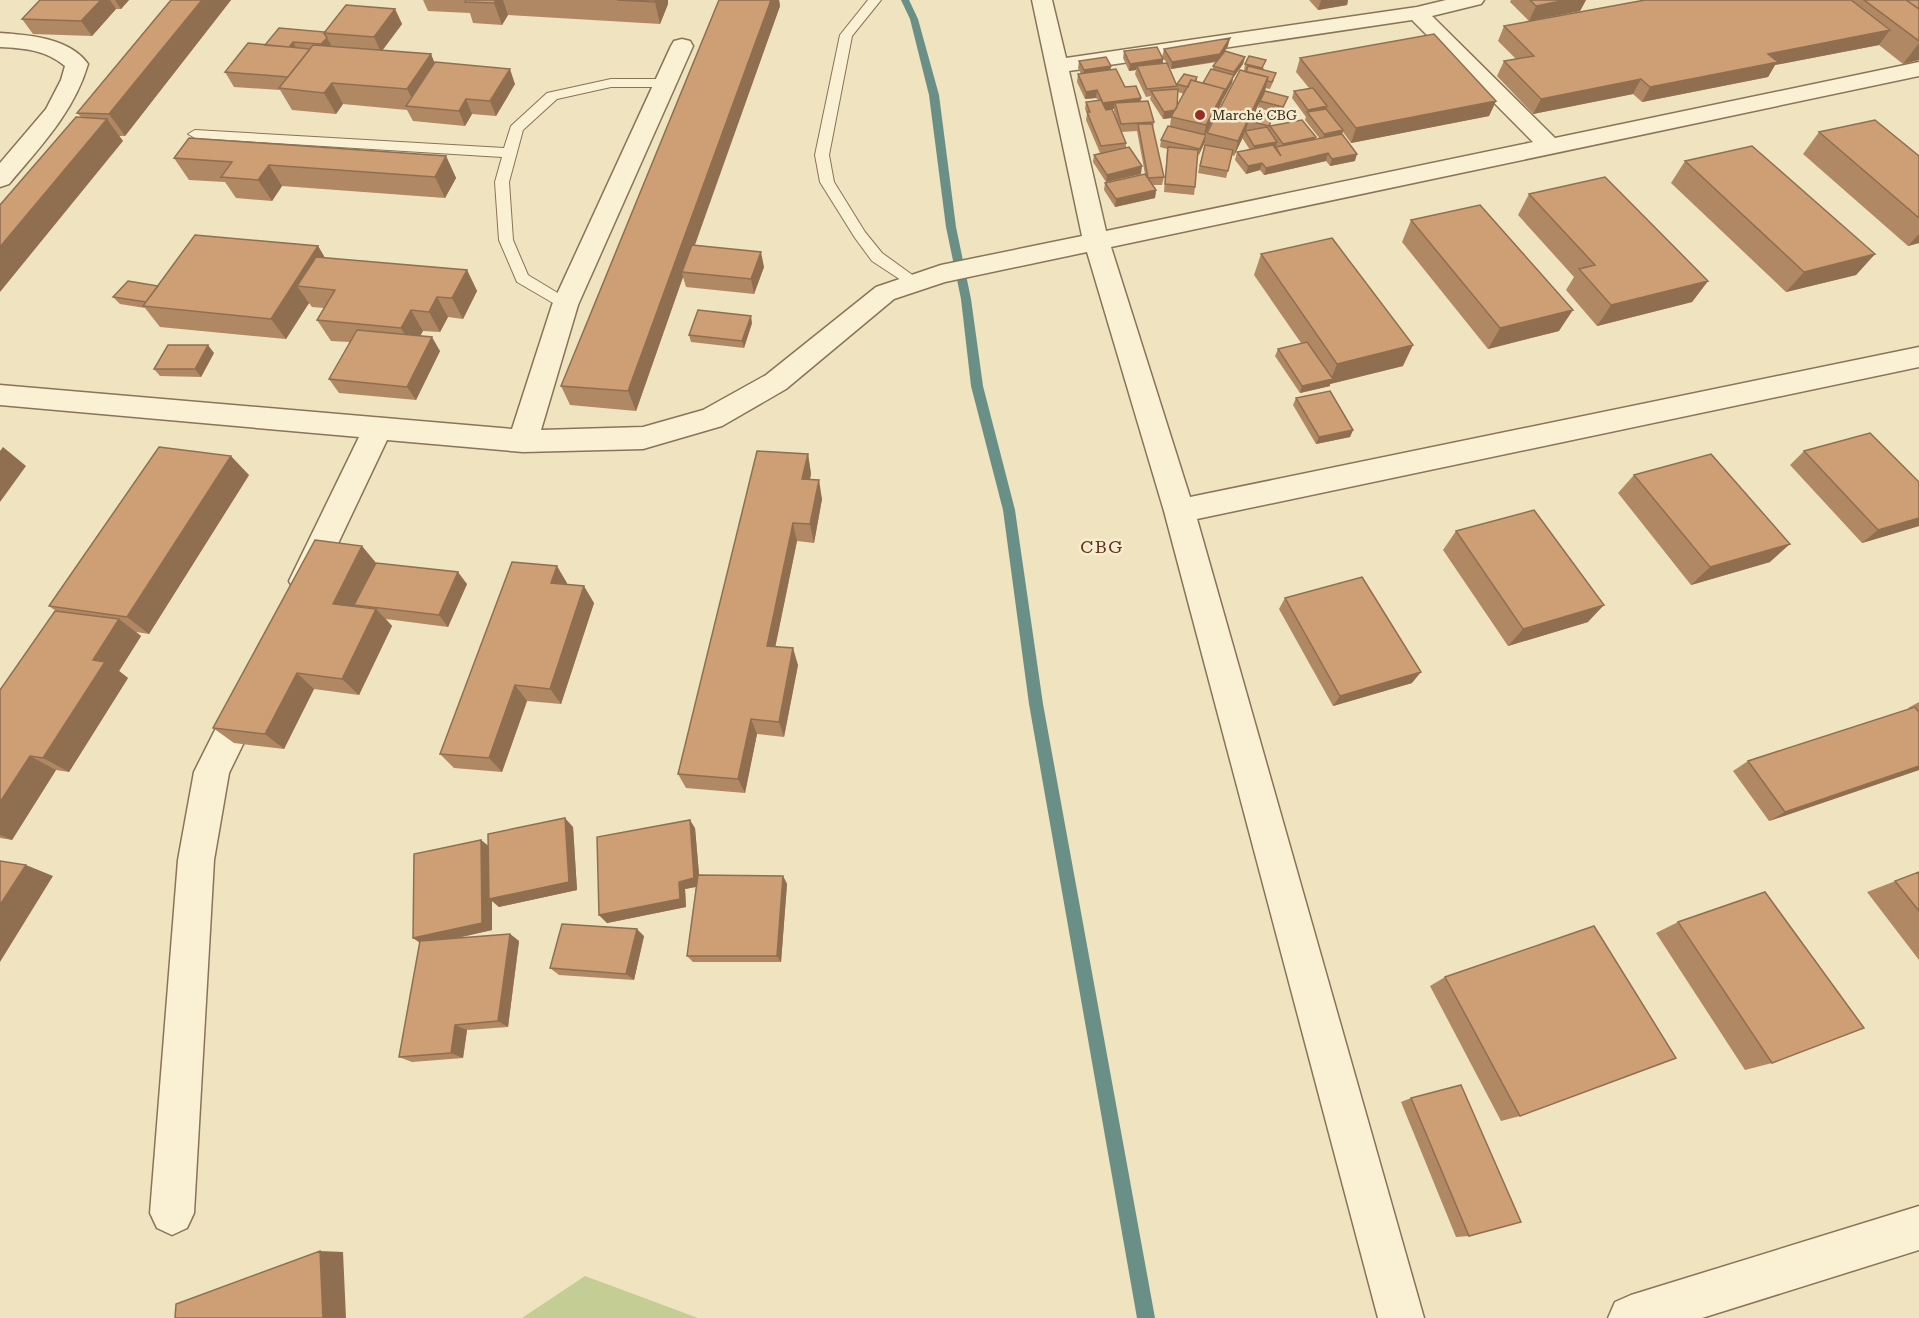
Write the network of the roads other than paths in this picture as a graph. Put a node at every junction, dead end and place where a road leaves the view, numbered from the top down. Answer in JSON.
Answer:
{"nodes":[{"id":1,"x":875,"y":0,"type":"edge"},
{"id":2,"x":1042,"y":0,"type":"edge"},
{"id":3,"x":1474,"y":0,"type":"edge"},
{"id":4,"x":1417,"y":13,"type":"junction"},
{"id":5,"x":0,"y":40,"type":"edge"},
{"id":6,"x":682,"y":46,"type":"dead end"},
{"id":7,"x":1057,"y":65,"type":"junction"},
{"id":8,"x":1919,"y":69,"type":"edge"},
{"id":9,"x":665,"y":83,"type":"junction"},
{"id":10,"x":195,"y":134,"type":"dead end"},
{"id":11,"x":1550,"y":146,"type":"junction"},
{"id":12,"x":509,"y":153,"type":"junction"},
{"id":13,"x":0,"y":179,"type":"edge"},
{"id":14,"x":1082,"y":243,"type":"junction"},
{"id":15,"x":913,"y":283,"type":"junction"},
{"id":16,"x":565,"y":305,"type":"junction"},
{"id":17,"x":1919,"y":357,"type":"edge"},
{"id":18,"x":0,"y":395,"type":"edge"},
{"id":19,"x":378,"y":429,"type":"junction"},
{"id":20,"x":523,"y":441,"type":"junction"},
{"id":21,"x":1179,"y":511,"type":"junction"},
{"id":22,"x":290,"y":611,"type":"edge"},
{"id":23,"x":264,"y":665,"type":"edge"},
{"id":24,"x":172,"y":1213,"type":"dead end"},
{"id":25,"x":1919,"y":1228,"type":"edge"},
{"id":26,"x":1401,"y":1318,"type":"edge"},
{"id":27,"x":1631,"y":1318,"type":"edge"}],
"edges":[{"from":1,"to":15,"type":"lane"},
{"from":2,"to":7,"type":"street"},
{"from":3,"to":4,"type":"street"},
{"from":4,"to":7,"type":"street"},
{"from":4,"to":11,"type":"street"},
{"from":5,"to":13,"type":"street"},
{"from":6,"to":9,"type":"street"},
{"from":7,"to":14,"type":"street"},
{"from":8,"to":11,"type":"street"},
{"from":9,"to":12,"type":"lane"},
{"from":9,"to":16,"type":"street"},
{"from":10,"to":12,"type":"lane"},
{"from":11,"to":14,"type":"street"},
{"from":12,"to":16,"type":"lane"},
{"from":14,"to":15,"type":"street"},
{"from":14,"to":21,"type":"street"},
{"from":15,"to":20,"type":"street"},
{"from":16,"to":20,"type":"street"},
{"from":17,"to":21,"type":"street"},
{"from":18,"to":19,"type":"street"},
{"from":19,"to":20,"type":"street"},
{"from":19,"to":22,"type":"street"},
{"from":21,"to":26,"type":"street"},
{"from":23,"to":24,"type":"street"},
{"from":25,"to":27,"type":"street"}]}
